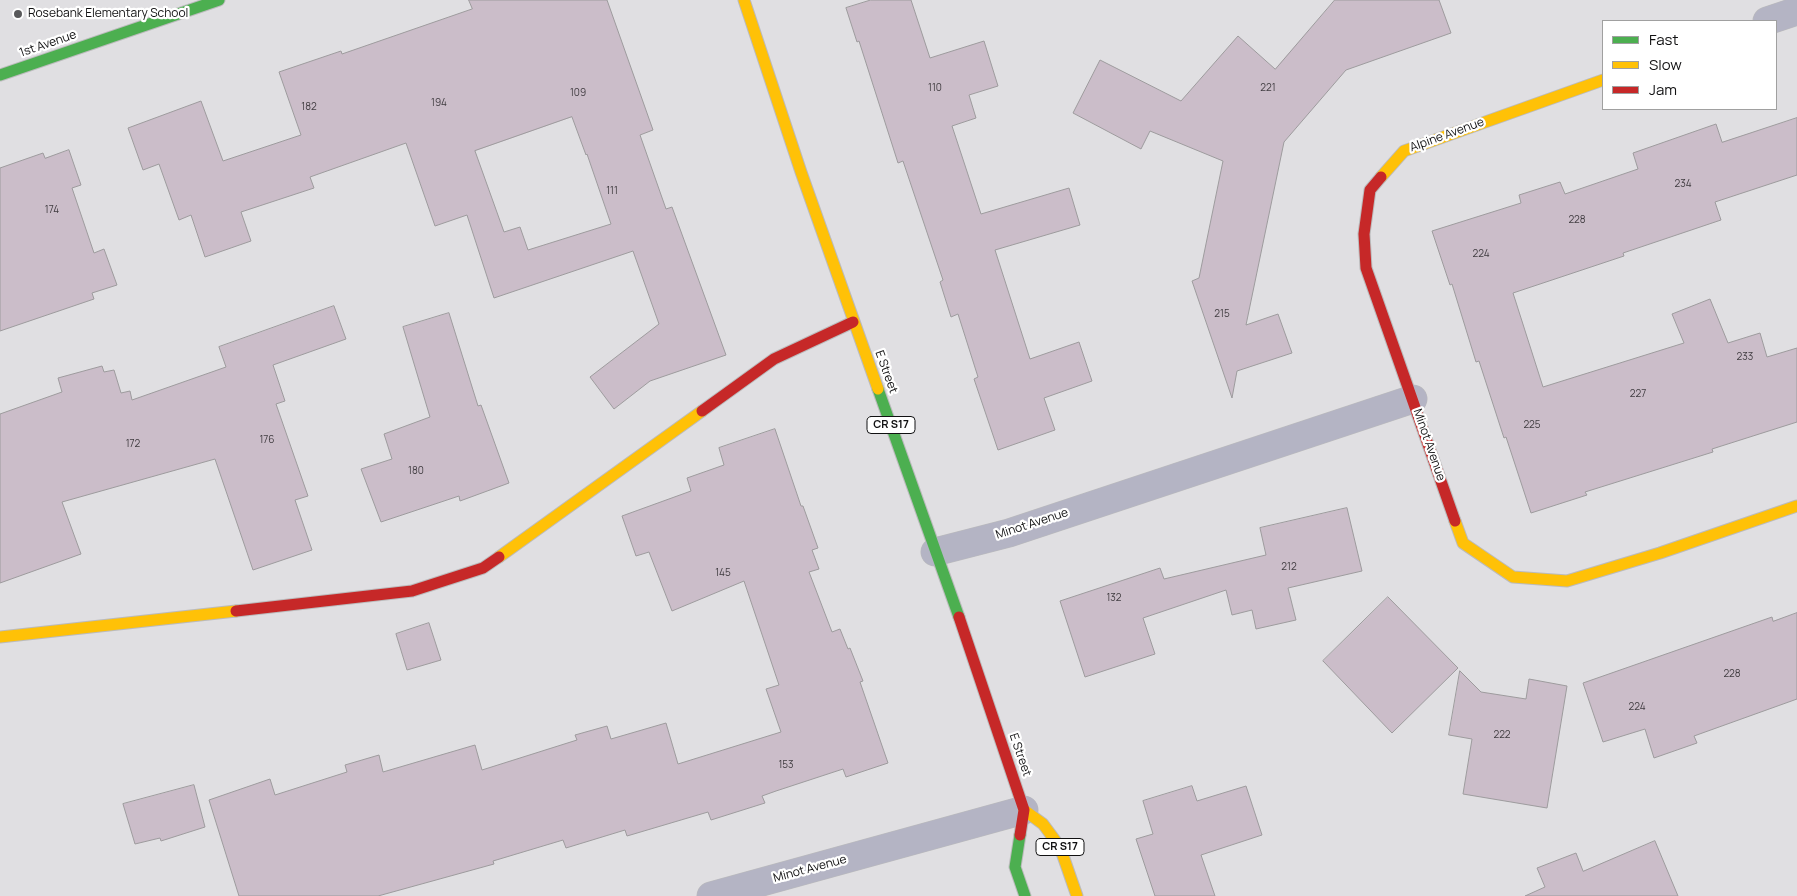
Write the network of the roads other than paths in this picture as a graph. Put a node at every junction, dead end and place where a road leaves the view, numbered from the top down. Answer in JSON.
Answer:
{"nodes":[{"id":1,"x":219,"y":0,"type":"edge"},
{"id":2,"x":744,"y":0,"type":"edge"},
{"id":3,"x":1797,"y":10,"type":"edge"},
{"id":4,"x":1770,"y":20,"type":"edge"},
{"id":5,"x":0,"y":75,"type":"edge"},
{"id":6,"x":1602,"y":80,"type":"edge"},
{"id":7,"x":853,"y":322,"type":"junction"},
{"id":8,"x":1413,"y":399,"type":"junction"},
{"id":9,"x":1797,"y":506,"type":"edge"},
{"id":10,"x":936,"y":552,"type":"junction"},
{"id":11,"x":0,"y":638,"type":"edge"},
{"id":12,"x":1024,"y":810,"type":"junction"},
{"id":13,"x":712,"y":896,"type":"edge"},
{"id":14,"x":1025,"y":896,"type":"edge"},
{"id":15,"x":1077,"y":896,"type":"edge"}],
"edges":[{"from":1,"to":5,"type":"street","name":"1st Avenue"},
{"from":2,"to":7,"type":"street","name":"E Street","number":"CR S17"},
{"from":3,"to":4,"type":"street"},
{"from":6,"to":8,"type":"street","name":"Alpine Avenue"},
{"from":7,"to":10,"type":"street","name":"E Street","number":"CR S17"},
{"from":7,"to":11,"type":"street"},
{"from":8,"to":9,"type":"street","name":"Minot Avenue"},
{"from":8,"to":10,"type":"street","name":"Minot Avenue"},
{"from":10,"to":12,"type":"street","name":"E Street","number":"CR S17"},
{"from":12,"to":13,"type":"street","name":"Minot Avenue"},
{"from":12,"to":14,"type":"street","name":"E Street","number":"CR S17"},
{"from":12,"to":15,"type":"street","number":"CR S17"}]}
